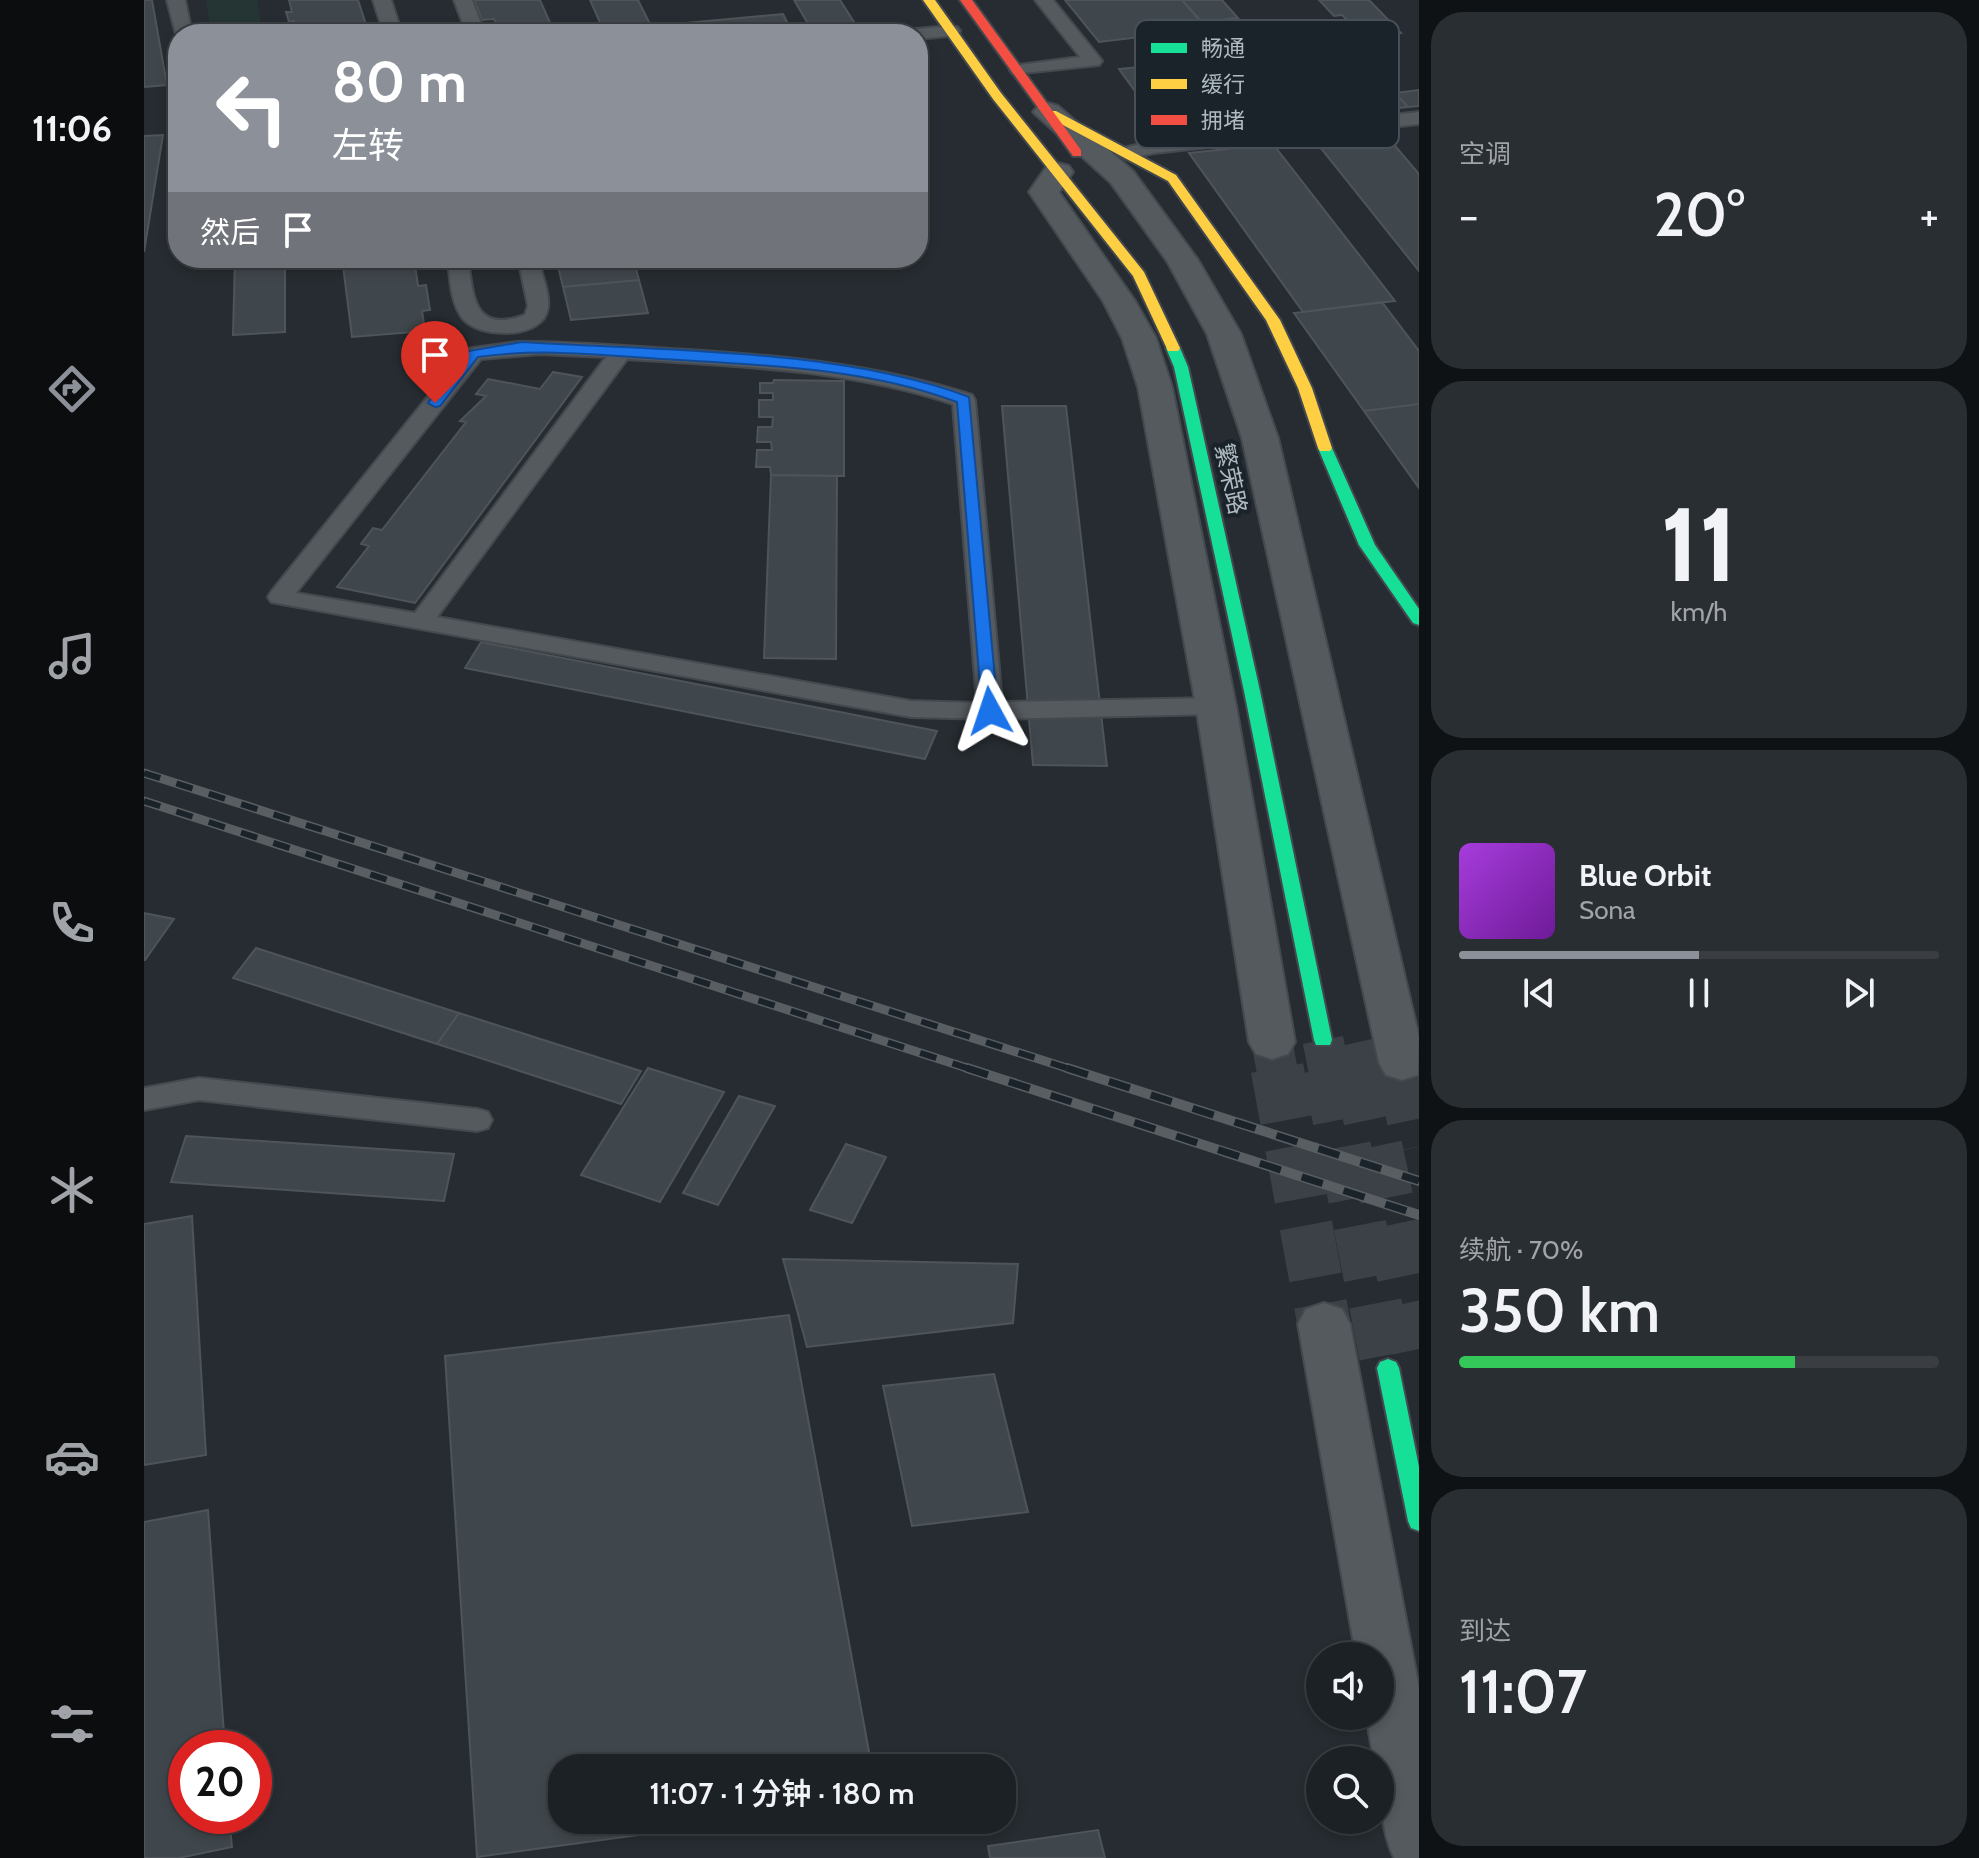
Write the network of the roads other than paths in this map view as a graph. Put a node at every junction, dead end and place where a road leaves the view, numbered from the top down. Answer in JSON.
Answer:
{"nodes":[{"id":1,"x":176,"y":0,"type":"edge"},
{"id":2,"x":382,"y":0,"type":"edge"},
{"id":3,"x":463,"y":0,"type":"edge"},
{"id":4,"x":929,"y":0,"type":"edge"},
{"id":5,"x":966,"y":0,"type":"edge"},
{"id":6,"x":1044,"y":0,"type":"edge"},
{"id":7,"x":181,"y":24,"type":"edge"},
{"id":8,"x":390,"y":24,"type":"edge"},
{"id":9,"x":472,"y":24,"type":"edge"},
{"id":10,"x":951,"y":31,"type":"junction"},
{"id":11,"x":928,"y":33,"type":"edge"},
{"id":12,"x":1019,"y":70,"type":"junction"},
{"id":13,"x":1048,"y":112,"type":"junction"},
{"id":14,"x":1152,"y":148,"type":"edge"},
{"id":15,"x":1126,"y":153,"type":"junction"},
{"id":16,"x":1074,"y":173,"type":"junction"},
{"id":17,"x":460,"y":268,"type":"edge"},
{"id":18,"x":530,"y":268,"type":"edge"},
{"id":19,"x":621,"y":352,"type":"junction"},
{"id":20,"x":1419,"y":620,"type":"edge"},
{"id":21,"x":421,"y":622,"type":"junction"},
{"id":22,"x":1216,"y":706,"type":"junction"},
{"id":23,"x":990,"y":711,"type":"junction"},
{"id":24,"x":1323,"y":1040,"type":"tunnel mouth"},
{"id":25,"x":1272,"y":1042,"type":"tunnel mouth"},
{"id":26,"x":1402,"y":1063,"type":"tunnel mouth"},
{"id":27,"x":144,"y":1099,"type":"edge"},
{"id":28,"x":477,"y":1120,"type":"dead end"},
{"id":29,"x":1324,"y":1324,"type":"tunnel mouth"},
{"id":30,"x":1388,"y":1368,"type":"tunnel mouth"},
{"id":31,"x":1419,"y":1521,"type":"edge"},
{"id":32,"x":1419,"y":1847,"type":"edge"}],
"edges":[{"from":1,"to":7,"type":"lane"},
{"from":2,"to":8,"type":"lane"},
{"from":3,"to":9,"type":"lane"},
{"from":4,"to":10,"type":"main road","name":"繁荣路"},
{"from":5,"to":12,"type":"main road","name":"繁荣路"},
{"from":6,"to":12,"type":"lane"},
{"from":10,"to":11,"type":"lane"},
{"from":10,"to":16,"type":"main road","name":"繁荣路"},
{"from":12,"to":13,"type":"main road","name":"繁荣路"},
{"from":13,"to":15,"type":"main road"},
{"from":13,"to":16,"type":"main road","name":"繁荣路"},
{"from":13,"to":26,"type":"street"},
{"from":14,"to":15,"type":"lane"},
{"from":15,"to":20,"type":"main road"},
{"from":16,"to":22,"type":"street"},
{"from":16,"to":24,"type":"main road","name":"繁荣路"},
{"from":17,"to":18,"type":"lane"},
{"from":19,"to":21,"type":"lane"},
{"from":19,"to":21,"type":"lane"},
{"from":19,"to":23,"type":"lane"},
{"from":21,"to":23,"type":"lane"},
{"from":22,"to":23,"type":"lane"},
{"from":22,"to":25,"type":"street"},
{"from":27,"to":28,"type":"lane"},
{"from":29,"to":32,"type":"street"},
{"from":30,"to":31,"type":"main road"}]}
